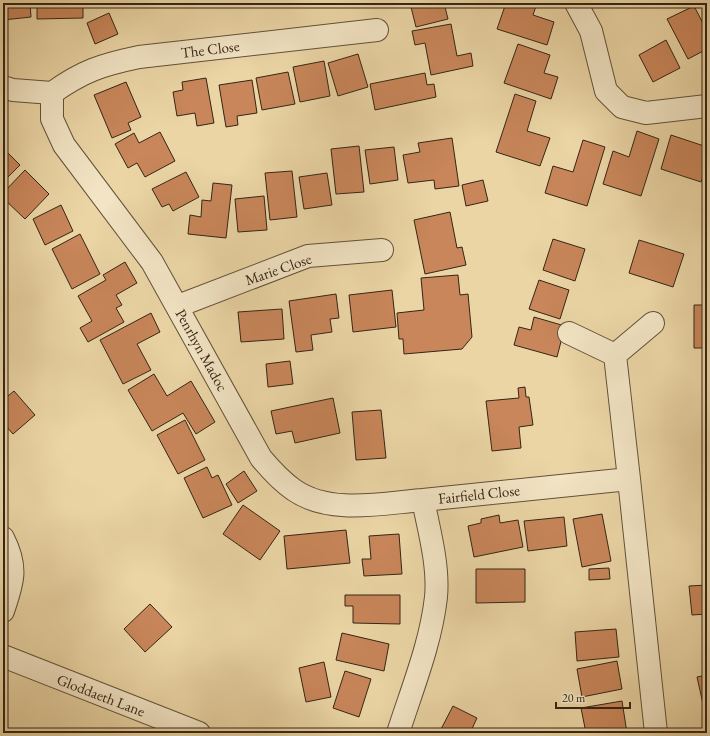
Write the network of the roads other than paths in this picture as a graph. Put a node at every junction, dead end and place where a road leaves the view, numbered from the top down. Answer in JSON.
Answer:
{"nodes":[{"id":1,"x":576,"y":3,"type":"edge"},
{"id":2,"x":377,"y":30,"type":"dead end"},
{"id":3,"x":3,"y":87,"type":"edge"},
{"id":4,"x":52,"y":94,"type":"junction"},
{"id":5,"x":707,"y":106,"type":"edge"},
{"id":6,"x":382,"y":250,"type":"dead end"},
{"id":7,"x":178,"y":306,"type":"junction"},
{"id":8,"x":653,"y":323,"type":"dead end"},
{"id":9,"x":569,"y":333,"type":"dead end"},
{"id":10,"x":615,"y":355,"type":"junction"},
{"id":11,"x":629,"y":479,"type":"junction"},
{"id":12,"x":423,"y":500,"type":"junction"},
{"id":13,"x":3,"y":538,"type":"edge"},
{"id":14,"x":3,"y":611,"type":"edge"},
{"id":15,"x":3,"y":656,"type":"edge"},
{"id":16,"x":199,"y":733,"type":"edge"},
{"id":17,"x":398,"y":733,"type":"edge"},
{"id":18,"x":656,"y":733,"type":"edge"}],
"edges":[{"from":1,"to":5,"type":"street"},
{"from":2,"to":4,"type":"street","name":"The Close"},
{"from":3,"to":4,"type":"street"},
{"from":4,"to":7,"type":"street","name":"Penrhyn Madoc"},
{"from":6,"to":7,"type":"street","name":"Marie Close"},
{"from":7,"to":12,"type":"street","name":"Penrhyn Madoc"},
{"from":8,"to":10,"type":"street"},
{"from":9,"to":10,"type":"street"},
{"from":10,"to":11,"type":"street"},
{"from":11,"to":12,"type":"street","name":"Fairfield Close"},
{"from":11,"to":18,"type":"street"},
{"from":12,"to":17,"type":"street","name":"Fairfield Close"},
{"from":13,"to":14,"type":"street"},
{"from":15,"to":16,"type":"street","name":"Gloddaeth Lane"}]}
